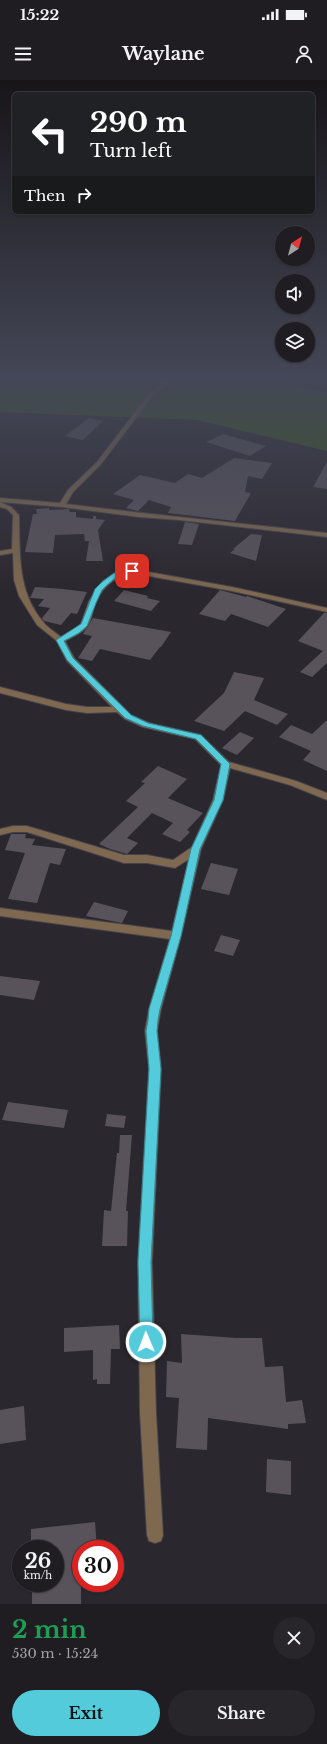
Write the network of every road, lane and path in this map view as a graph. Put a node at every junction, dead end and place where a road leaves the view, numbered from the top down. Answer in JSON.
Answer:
{"nodes":[{"id":1,"x":108,"y":451,"type":"edge"},
{"id":2,"x":0,"y":500,"type":"edge"},
{"id":3,"x":0,"y":504,"type":"edge"},
{"id":4,"x":62,"y":505,"type":"junction"},
{"id":5,"x":327,"y":535,"type":"edge"},
{"id":6,"x":16,"y":550,"type":"junction"},
{"id":7,"x":0,"y":553,"type":"edge"},
{"id":8,"x":327,"y":610,"type":"edge"},
{"id":9,"x":60,"y":640,"type":"junction"},
{"id":10,"x":0,"y":690,"type":"edge"},
{"id":11,"x":120,"y":709,"type":"junction"},
{"id":12,"x":226,"y":764,"type":"junction"},
{"id":13,"x":327,"y":797,"type":"edge"},
{"id":14,"x":0,"y":832,"type":"edge"},
{"id":15,"x":196,"y":849,"type":"junction"},
{"id":16,"x":0,"y":912,"type":"edge"},
{"id":17,"x":176,"y":936,"type":"junction"},
{"id":18,"x":155,"y":1535,"type":"dead end"}],
"edges":[{"from":1,"to":4,"type":"street"},
{"from":2,"to":4,"type":"street"},
{"from":3,"to":6,"type":"street"},
{"from":4,"to":5,"type":"street"},
{"from":6,"to":7,"type":"street"},
{"from":6,"to":9,"type":"street"},
{"from":8,"to":9,"type":"street"},
{"from":9,"to":11,"type":"street"},
{"from":10,"to":11,"type":"street"},
{"from":11,"to":12,"type":"street"},
{"from":12,"to":13,"type":"street"},
{"from":12,"to":15,"type":"street"},
{"from":14,"to":15,"type":"street"},
{"from":15,"to":17,"type":"street"},
{"from":16,"to":17,"type":"street"},
{"from":17,"to":18,"type":"street"}]}
